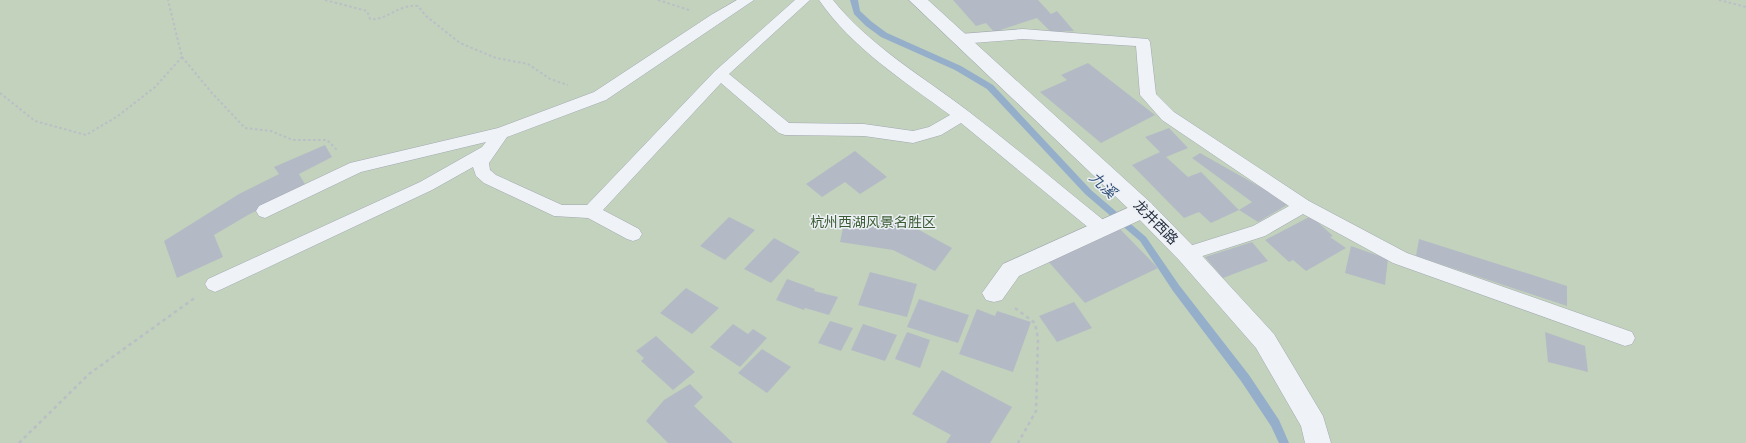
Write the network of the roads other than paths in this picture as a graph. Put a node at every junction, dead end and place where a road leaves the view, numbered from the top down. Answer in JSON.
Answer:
{"nodes":[{"id":1,"x":747,"y":0,"type":"edge"},
{"id":2,"x":803,"y":0,"type":"edge"},
{"id":3,"x":826,"y":0,"type":"edge"},
{"id":4,"x":918,"y":0,"type":"edge"},
{"id":5,"x":960,"y":39,"type":"junction"},
{"id":6,"x":720,"y":74,"type":"junction"},
{"id":7,"x":962,"y":115,"type":"junction"},
{"id":8,"x":501,"y":133,"type":"junction"},
{"id":9,"x":488,"y":151,"type":"junction"},
{"id":10,"x":1303,"y":206,"type":"junction"},
{"id":11,"x":1143,"y":209,"type":"junction"},
{"id":12,"x":265,"y":211,"type":"dead end"},
{"id":13,"x":591,"y":212,"type":"junction"},
{"id":14,"x":1101,"y":228,"type":"junction"},
{"id":15,"x":633,"y":234,"type":"dead end"},
{"id":16,"x":1187,"y":254,"type":"junction"},
{"id":17,"x":215,"y":284,"type":"road end"},
{"id":18,"x":994,"y":293,"type":"road end"},
{"id":19,"x":1625,"y":338,"type":"dead end"},
{"id":20,"x":1318,"y":443,"type":"edge"}],
"edges":[{"from":1,"to":8,"type":"lane"},
{"from":2,"to":6,"type":"lane"},
{"from":3,"to":7,"type":"lane"},
{"from":4,"to":5,"type":"street","name":"龙井西路"},
{"from":5,"to":10,"type":"lane"},
{"from":5,"to":11,"type":"street","name":"龙井西路"},
{"from":6,"to":7,"type":"lane"},
{"from":6,"to":13,"type":"lane"},
{"from":7,"to":14,"type":"lane"},
{"from":8,"to":9,"type":"lane"},
{"from":8,"to":12,"type":"lane"},
{"from":9,"to":13,"type":"lane"},
{"from":9,"to":17,"type":"lane"},
{"from":10,"to":16,"type":"lane"},
{"from":10,"to":19,"type":"lane"},
{"from":11,"to":14,"type":"street"},
{"from":11,"to":16,"type":"street","name":"龙井西路"},
{"from":13,"to":15,"type":"lane"},
{"from":14,"to":18,"type":"street"},
{"from":16,"to":20,"type":"street","name":"龙井西路"}]}
